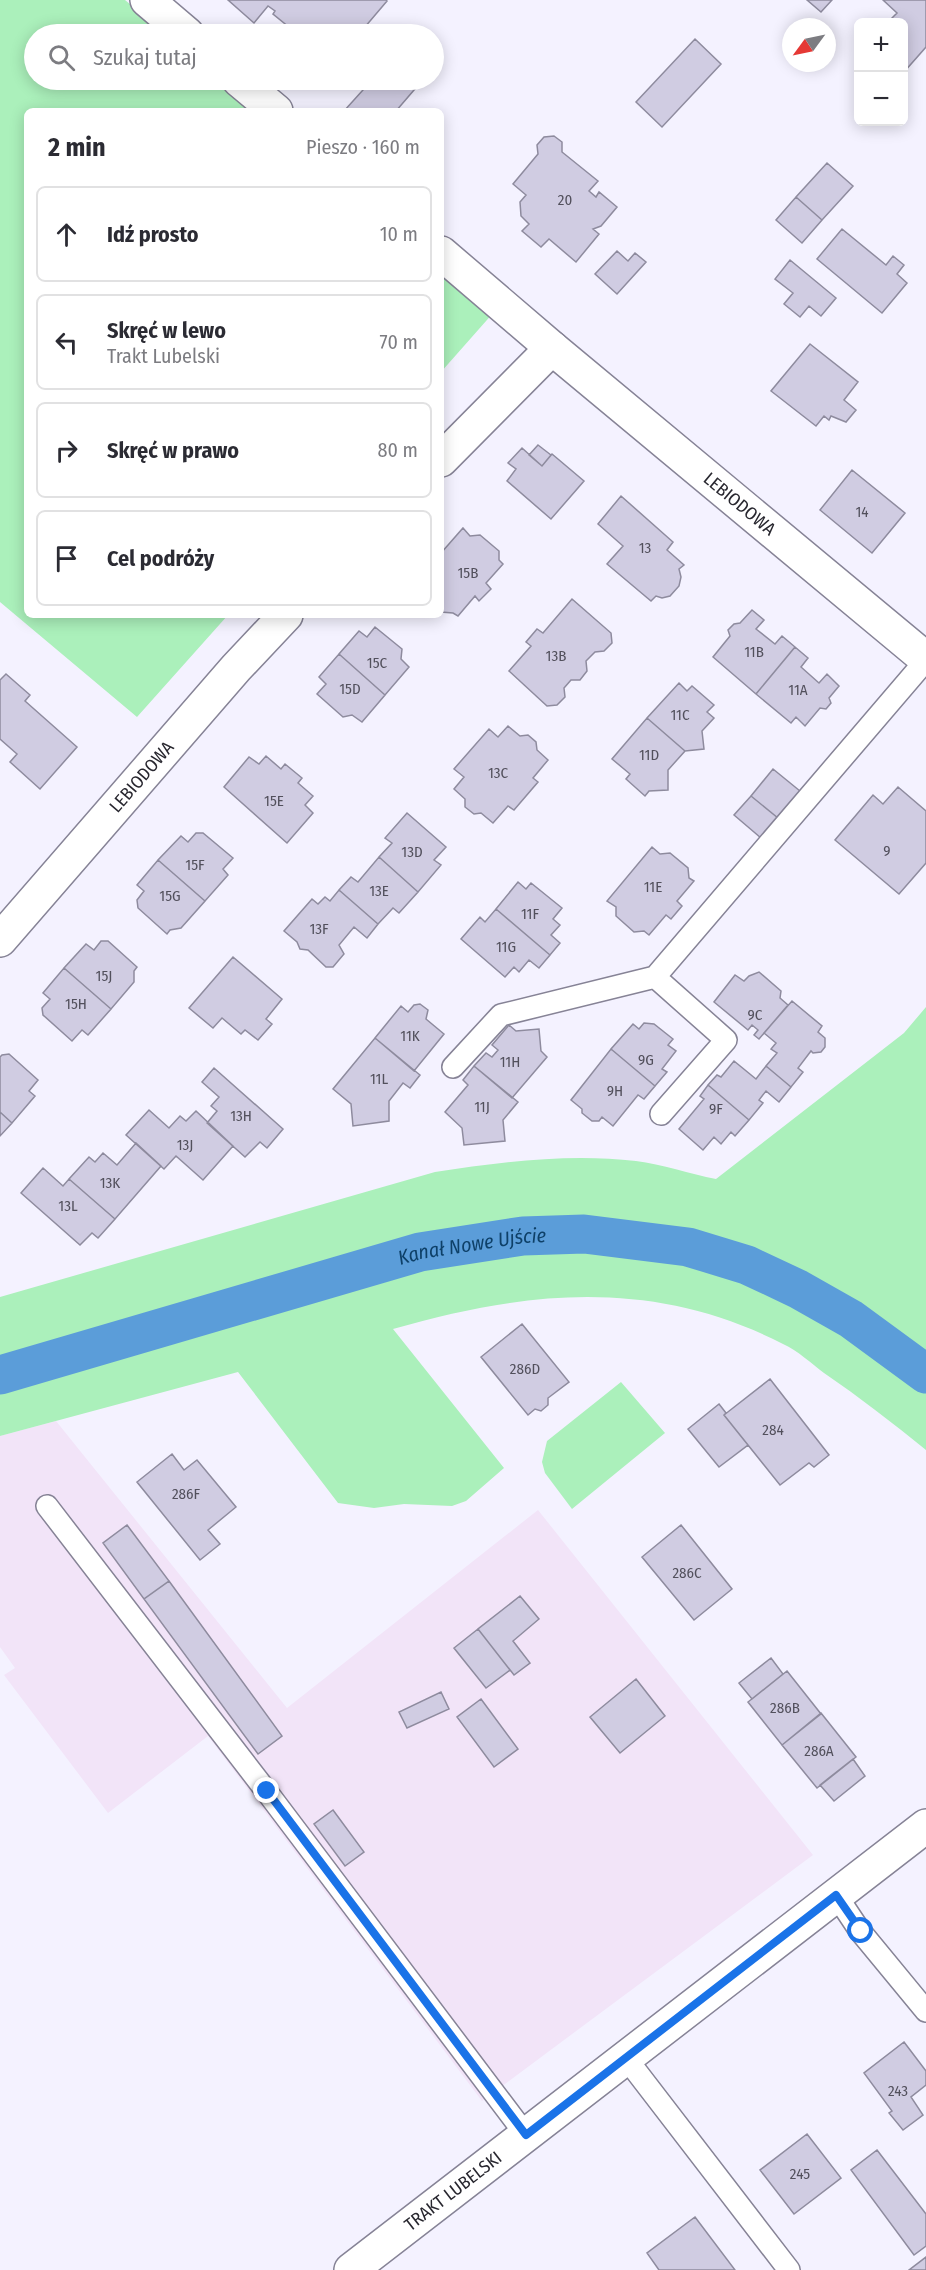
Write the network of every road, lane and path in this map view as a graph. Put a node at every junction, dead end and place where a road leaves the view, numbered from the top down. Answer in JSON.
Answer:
{"nodes":[{"id":1,"x":147,"y":0,"type":"edge"},
{"id":2,"x":175,"y":24,"type":"edge"},
{"id":3,"x":251,"y":90,"type":"edge"},
{"id":4,"x":272,"y":108,"type":"edge"},
{"id":5,"x":444,"y":256,"type":"edge"},
{"id":6,"x":552,"y":348,"type":"junction"},
{"id":7,"x":444,"y":457,"type":"edge"},
{"id":8,"x":283,"y":618,"type":"edge"},
{"id":9,"x":926,"y":660,"type":"edge"},
{"id":10,"x":0,"y":940,"type":"edge"},
{"id":11,"x":656,"y":977,"type":"junction"},
{"id":12,"x":453,"y":1067,"type":"dead end"},
{"id":13,"x":661,"y":1114,"type":"dead end"},
{"id":14,"x":47,"y":1506,"type":"dead end"},
{"id":15,"x":926,"y":1826,"type":"edge"},
{"id":16,"x":836,"y":1895,"type":"junction"},
{"id":17,"x":926,"y":2011,"type":"edge"},
{"id":18,"x":626,"y":2058,"type":"junction"},
{"id":19,"x":526,"y":2135,"type":"junction"},
{"id":20,"x":351,"y":2270,"type":"edge"},
{"id":21,"x":789,"y":2270,"type":"edge"}],
"edges":[{"from":1,"to":2,"type":"street"},
{"from":3,"to":4,"type":"street"},
{"from":5,"to":6,"type":"street","name":"LEBIODOWA"},
{"from":6,"to":7,"type":"street"},
{"from":6,"to":9,"type":"street","name":"LEBIODOWA"},
{"from":8,"to":10,"type":"street","name":"LEBIODOWA"},
{"from":9,"to":11,"type":"lane"},
{"from":11,"to":12,"type":"lane"},
{"from":11,"to":13,"type":"lane"},
{"from":14,"to":19,"type":"lane"},
{"from":15,"to":16,"type":"street","name":"TRAKT LUBELSKI"},
{"from":16,"to":17,"type":"lane"},
{"from":16,"to":18,"type":"street","name":"TRAKT LUBELSKI"},
{"from":18,"to":19,"type":"street","name":"TRAKT LUBELSKI"},
{"from":18,"to":21,"type":"lane"},
{"from":19,"to":20,"type":"street","name":"TRAKT LUBELSKI"}]}
